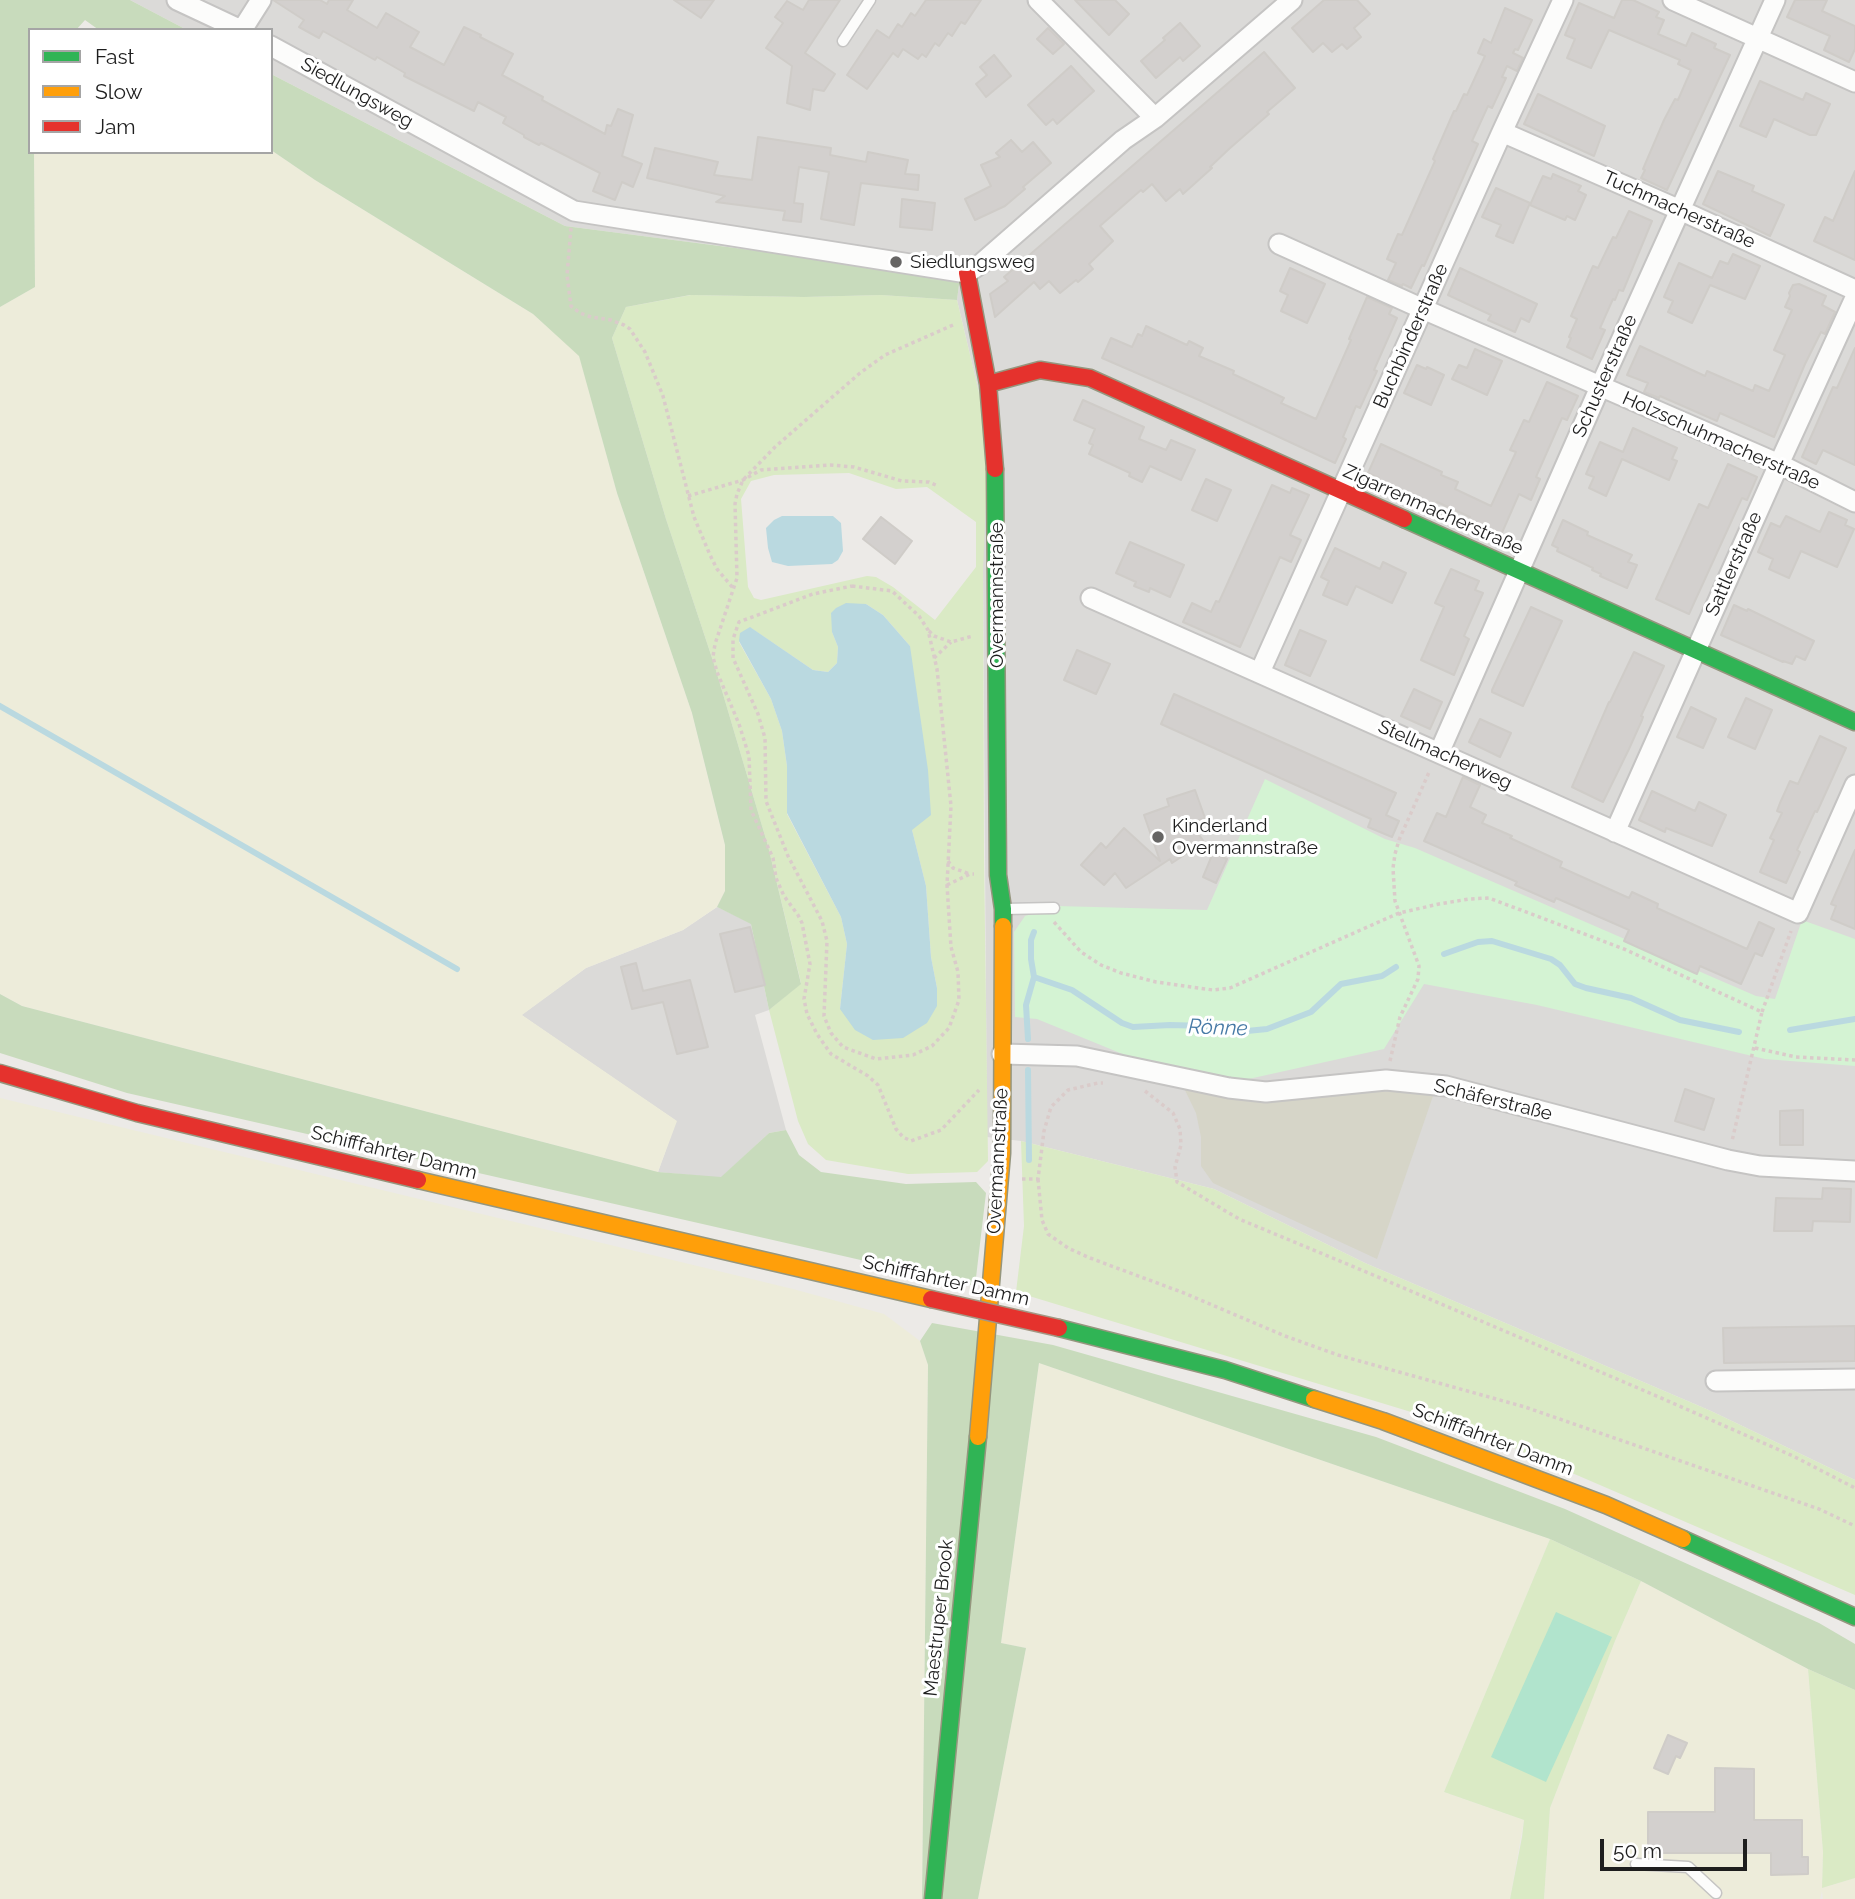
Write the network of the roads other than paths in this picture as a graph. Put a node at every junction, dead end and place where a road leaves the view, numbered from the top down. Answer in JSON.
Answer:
{"nodes":[{"id":1,"x":177,"y":0,"type":"edge"},
{"id":2,"x":261,"y":0,"type":"edge"},
{"id":3,"x":870,"y":0,"type":"edge"},
{"id":4,"x":1038,"y":0,"type":"edge"},
{"id":5,"x":1292,"y":0,"type":"edge"},
{"id":6,"x":1563,"y":0,"type":"edge"},
{"id":7,"x":1673,"y":0,"type":"edge"},
{"id":8,"x":1775,"y":0,"type":"edge"},
{"id":9,"x":237,"y":28,"type":"edge"},
{"id":10,"x":242,"y":28,"type":"edge"},
{"id":11,"x":1758,"y":38,"type":"junction"},
{"id":12,"x":842,"y":41,"type":"dead end"},
{"id":13,"x":273,"y":47,"type":"edge"},
{"id":14,"x":1855,"y":82,"type":"edge"},
{"id":15,"x":1155,"y":118,"type":"junction"},
{"id":16,"x":1502,"y":132,"type":"junction"},
{"id":17,"x":1680,"y":210,"type":"junction"},
{"id":18,"x":1279,"y":244,"type":"dead end"},
{"id":19,"x":967,"y":273,"type":"junction"},
{"id":20,"x":1855,"y":290,"type":"edge"},
{"id":21,"x":1855,"y":298,"type":"edge"},
{"id":22,"x":1423,"y":309,"type":"junction"},
{"id":23,"x":988,"y":384,"type":"junction"},
{"id":24,"x":1600,"y":387,"type":"junction"},
{"id":25,"x":1779,"y":464,"type":"junction"},
{"id":26,"x":1341,"y":491,"type":"junction"},
{"id":27,"x":1855,"y":502,"type":"edge"},
{"id":28,"x":1519,"y":571,"type":"junction"},
{"id":29,"x":1091,"y":598,"type":"dead end"},
{"id":30,"x":1696,"y":650,"type":"junction"},
{"id":31,"x":1260,"y":672,"type":"junction"},
{"id":32,"x":1855,"y":722,"type":"edge"},
{"id":33,"x":1439,"y":752,"type":"junction"},
{"id":34,"x":1855,"y":785,"type":"edge"},
{"id":35,"x":1615,"y":832,"type":"junction"},
{"id":36,"x":1051,"y":908,"type":"road end"},
{"id":37,"x":1003,"y":909,"type":"junction"},
{"id":38,"x":1002,"y":1054,"type":"junction"},
{"id":39,"x":0,"y":1073,"type":"edge"},
{"id":40,"x":1855,"y":1171,"type":"edge"},
{"id":41,"x":987,"y":1342,"type":"joint"},
{"id":42,"x":1855,"y":1379,"type":"edge"},
{"id":43,"x":1716,"y":1381,"type":"dead end"},
{"id":44,"x":1855,"y":1617,"type":"edge"},
{"id":45,"x":1636,"y":1864,"type":"dead end"},
{"id":46,"x":1716,"y":1893,"type":"dead end"},
{"id":47,"x":933,"y":1899,"type":"edge"}],
"edges":[{"from":1,"to":9,"type":"street"},
{"from":2,"to":10,"type":"street"},
{"from":3,"to":12,"type":"lane"},
{"from":4,"to":15,"type":"street"},
{"from":5,"to":15,"type":"street"},
{"from":6,"to":16,"type":"street","name":"Buchbinderstraße"},
{"from":7,"to":11,"type":"street"},
{"from":8,"to":11,"type":"street","name":"Schusterstraße"},
{"from":11,"to":14,"type":"street"},
{"from":11,"to":17,"type":"street","name":"Schusterstraße"},
{"from":13,"to":19,"type":"street","name":"Siedlungsweg"},
{"from":15,"to":19,"type":"street"},
{"from":16,"to":17,"type":"street","name":"Tuchmacherstraße"},
{"from":16,"to":22,"type":"street","name":"Buchbinderstraße"},
{"from":17,"to":20,"type":"street","name":"Tuchmacherstraße"},
{"from":17,"to":24,"type":"street","name":"Schusterstraße"},
{"from":18,"to":22,"type":"street","name":"Holzschuhmacherstraße"},
{"from":19,"to":23,"type":"street","name":"Overmannstraße"},
{"from":21,"to":25,"type":"street","name":"Sattlerstraße"},
{"from":22,"to":24,"type":"street","name":"Holzschuhmacherstraße"},
{"from":22,"to":26,"type":"street","name":"Buchbinderstraße"},
{"from":23,"to":26,"type":"street","name":"Zigarrenmacherstraße"},
{"from":23,"to":37,"type":"street","name":"Overmannstraße"},
{"from":24,"to":25,"type":"street","name":"Holzschuhmacherstraße"},
{"from":24,"to":28,"type":"street","name":"Schusterstraße"},
{"from":25,"to":27,"type":"street","name":"Holzschuhmacherstraße"},
{"from":25,"to":30,"type":"street","name":"Sattlerstraße"},
{"from":26,"to":28,"type":"street","name":"Zigarrenmacherstraße"},
{"from":26,"to":31,"type":"street","name":"Buchbinderstraße"},
{"from":28,"to":30,"type":"street","name":"Zigarrenmacherstraße"},
{"from":28,"to":33,"type":"street","name":"Schusterstraße"},
{"from":29,"to":31,"type":"street","name":"Stellmacherweg"},
{"from":30,"to":32,"type":"street","name":"Zigarrenmacherstraße"},
{"from":30,"to":35,"type":"street","name":"Sattlerstraße"},
{"from":31,"to":33,"type":"street","name":"Stellmacherweg"},
{"from":33,"to":35,"type":"street","name":"Stellmacherweg"},
{"from":34,"to":35,"type":"street","name":"Stellmacherweg"},
{"from":36,"to":37,"type":"lane"},
{"from":37,"to":38,"type":"street","name":"Overmannstraße"},
{"from":38,"to":40,"type":"street","name":"Schäferstraße"},
{"from":38,"to":41,"type":"street","name":"Overmannstraße"},
{"from":39,"to":44,"type":"street","name":"Schifffahrter Damm","bridge":true},
{"from":41,"to":47,"type":"street","name":"Maestruper Brook"},
{"from":42,"to":43,"type":"street"},
{"from":45,"to":46,"type":"lane"}]}
